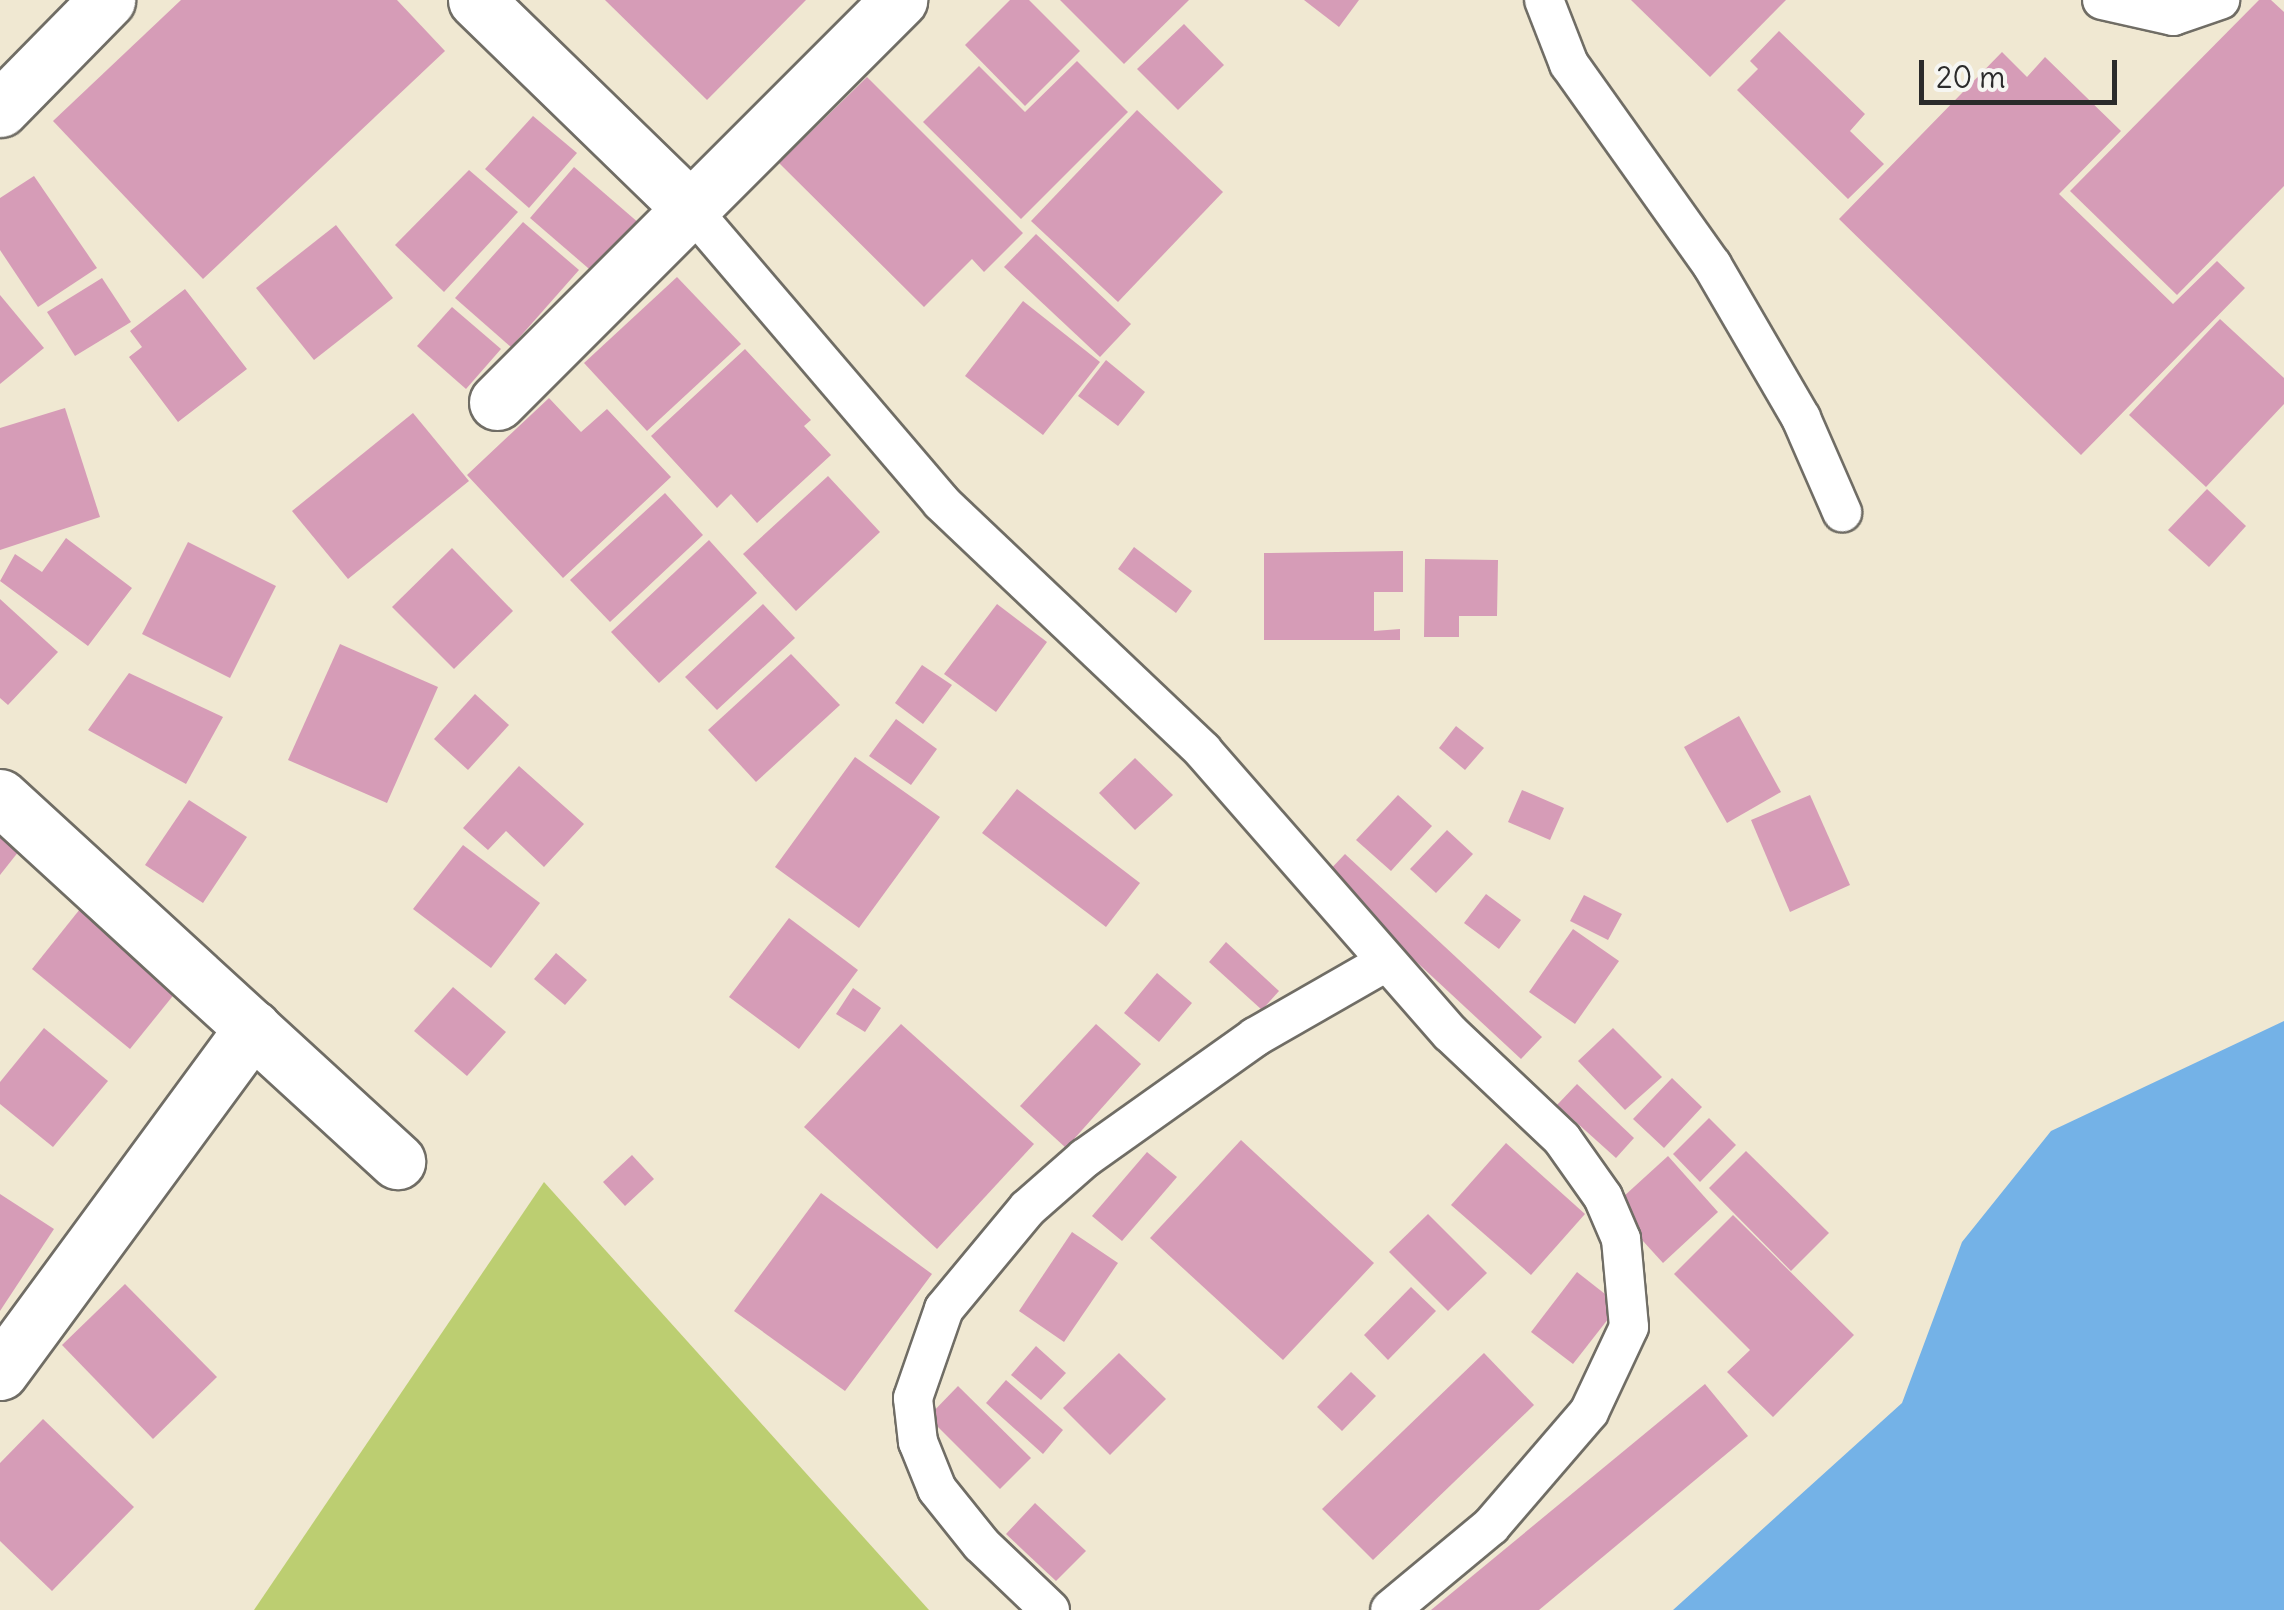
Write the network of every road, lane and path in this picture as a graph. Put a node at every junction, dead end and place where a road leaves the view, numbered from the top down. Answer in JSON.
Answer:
{"nodes":[{"id":1,"x":107,"y":0,"type":"edge"},
{"id":2,"x":476,"y":0,"type":"edge"},
{"id":3,"x":899,"y":0,"type":"edge"},
{"id":4,"x":1544,"y":0,"type":"edge"},
{"id":5,"x":2102,"y":0,"type":"edge"},
{"id":6,"x":2220,"y":0,"type":"edge"},
{"id":7,"x":0,"y":109,"type":"edge"},
{"id":8,"x":691,"y":209,"type":"junction"},
{"id":9,"x":497,"y":402,"type":"dead end"},
{"id":10,"x":1842,"y":512,"type":"dead end"},
{"id":11,"x":0,"y":797,"type":"edge"},
{"id":12,"x":1386,"y":962,"type":"junction"},
{"id":13,"x":253,"y":1028,"type":"junction"},
{"id":14,"x":397,"y":1161,"type":"dead end"},
{"id":15,"x":0,"y":1372,"type":"edge"},
{"id":16,"x":1050,"y":1610,"type":"edge"},
{"id":17,"x":1390,"y":1610,"type":"edge"}],
"edges":[{"from":1,"to":7,"type":"street"},
{"from":2,"to":8,"type":"street"},
{"from":3,"to":8,"type":"street"},
{"from":4,"to":10,"type":"lane"},
{"from":5,"to":6,"type":"lane"},
{"from":8,"to":9,"type":"street"},
{"from":8,"to":12,"type":"lane"},
{"from":11,"to":13,"type":"street"},
{"from":12,"to":16,"type":"lane"},
{"from":12,"to":17,"type":"lane"},
{"from":13,"to":14,"type":"street"},
{"from":13,"to":15,"type":"street"}]}
